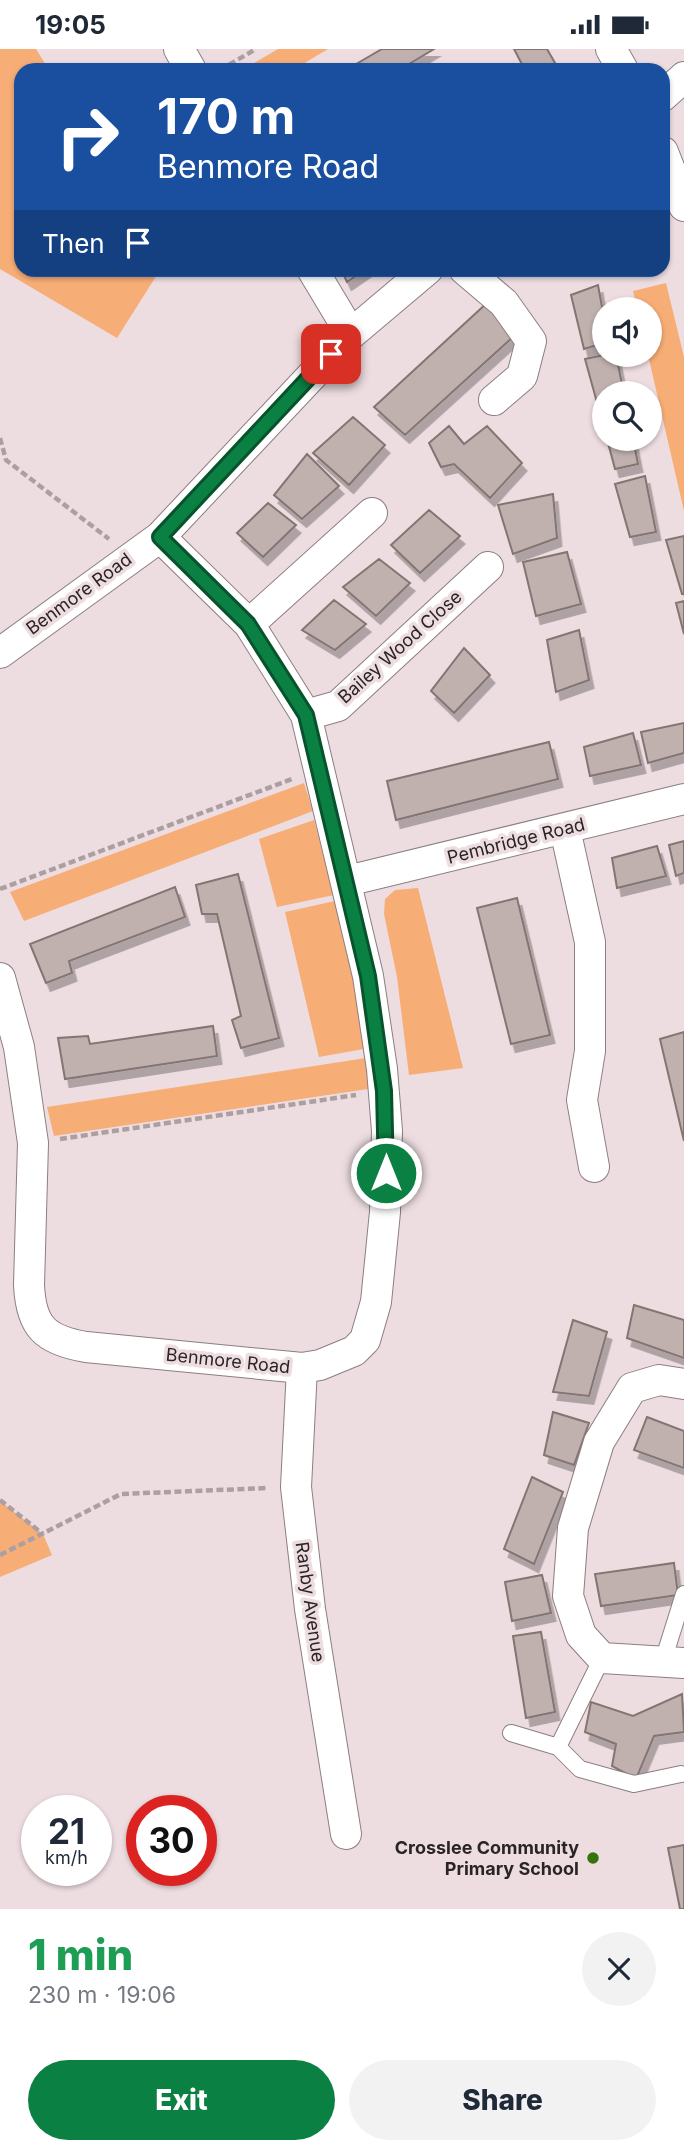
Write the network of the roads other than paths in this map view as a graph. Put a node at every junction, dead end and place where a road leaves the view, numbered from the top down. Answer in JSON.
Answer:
{"nodes":[{"id":1,"x":684,"y":77,"type":"edge"},
{"id":2,"x":670,"y":90,"type":"edge"},
{"id":3,"x":670,"y":170,"type":"edge"},
{"id":4,"x":684,"y":205,"type":"edge"},
{"id":5,"x":317,"y":277,"type":"edge"},
{"id":6,"x":419,"y":277,"type":"edge"},
{"id":7,"x":473,"y":277,"type":"edge"},
{"id":8,"x":351,"y":334,"type":"junction"},
{"id":9,"x":494,"y":400,"type":"dead end"},
{"id":10,"x":372,"y":513,"type":"dead end"},
{"id":11,"x":160,"y":537,"type":"junction"},
{"id":12,"x":488,"y":566,"type":"dead end"},
{"id":13,"x":248,"y":624,"type":"junction"},
{"id":14,"x":0,"y":653,"type":"edge"},
{"id":15,"x":306,"y":715,"type":"junction"},
{"id":16,"x":684,"y":799,"type":"edge"},
{"id":17,"x":565,"y":829,"type":"junction"},
{"id":18,"x":347,"y":881,"type":"junction"},
{"id":19,"x":0,"y":978,"type":"edge"},
{"id":20,"x":594,"y":1167,"type":"dead end"},
{"id":21,"x":302,"y":1368,"type":"junction"},
{"id":22,"x":684,"y":1384,"type":"edge"},
{"id":23,"x":684,"y":1594,"type":"edge"},
{"id":24,"x":602,"y":1658,"type":"junction"},
{"id":25,"x":673,"y":1662,"type":"edge"},
{"id":26,"x":511,"y":1733,"type":"dead end"},
{"id":27,"x":558,"y":1747,"type":"junction"},
{"id":28,"x":681,"y":1774,"type":"dead end"},
{"id":29,"x":346,"y":1834,"type":"dead end"}],
"edges":[{"from":1,"to":2,"type":"street"},
{"from":3,"to":4,"type":"street"},
{"from":5,"to":8,"type":"street"},
{"from":6,"to":8,"type":"street","name":"Benmore Road"},
{"from":7,"to":9,"type":"street"},
{"from":8,"to":11,"type":"street","name":"Benmore Road"},
{"from":10,"to":13,"type":"street"},
{"from":11,"to":13,"type":"street","name":"Benmore Road"},
{"from":11,"to":14,"type":"street","name":"Benmore Road"},
{"from":12,"to":15,"type":"street","name":"Bailey Wood Close"},
{"from":13,"to":15,"type":"street","name":"Benmore Road"},
{"from":15,"to":18,"type":"street","name":"Benmore Road"},
{"from":16,"to":17,"type":"street","name":"Pembridge Road"},
{"from":17,"to":18,"type":"street","name":"Pembridge Road"},
{"from":17,"to":20,"type":"street"},
{"from":18,"to":21,"type":"street","name":"Benmore Road"},
{"from":19,"to":21,"type":"street","name":"Benmore Road"},
{"from":21,"to":29,"type":"street","name":"Ranby Avenue"},
{"from":22,"to":24,"type":"street"},
{"from":23,"to":25,"type":"lane"},
{"from":24,"to":25,"type":"street"},
{"from":24,"to":27,"type":"lane"},
{"from":26,"to":27,"type":"lane"},
{"from":27,"to":28,"type":"lane"}]}
